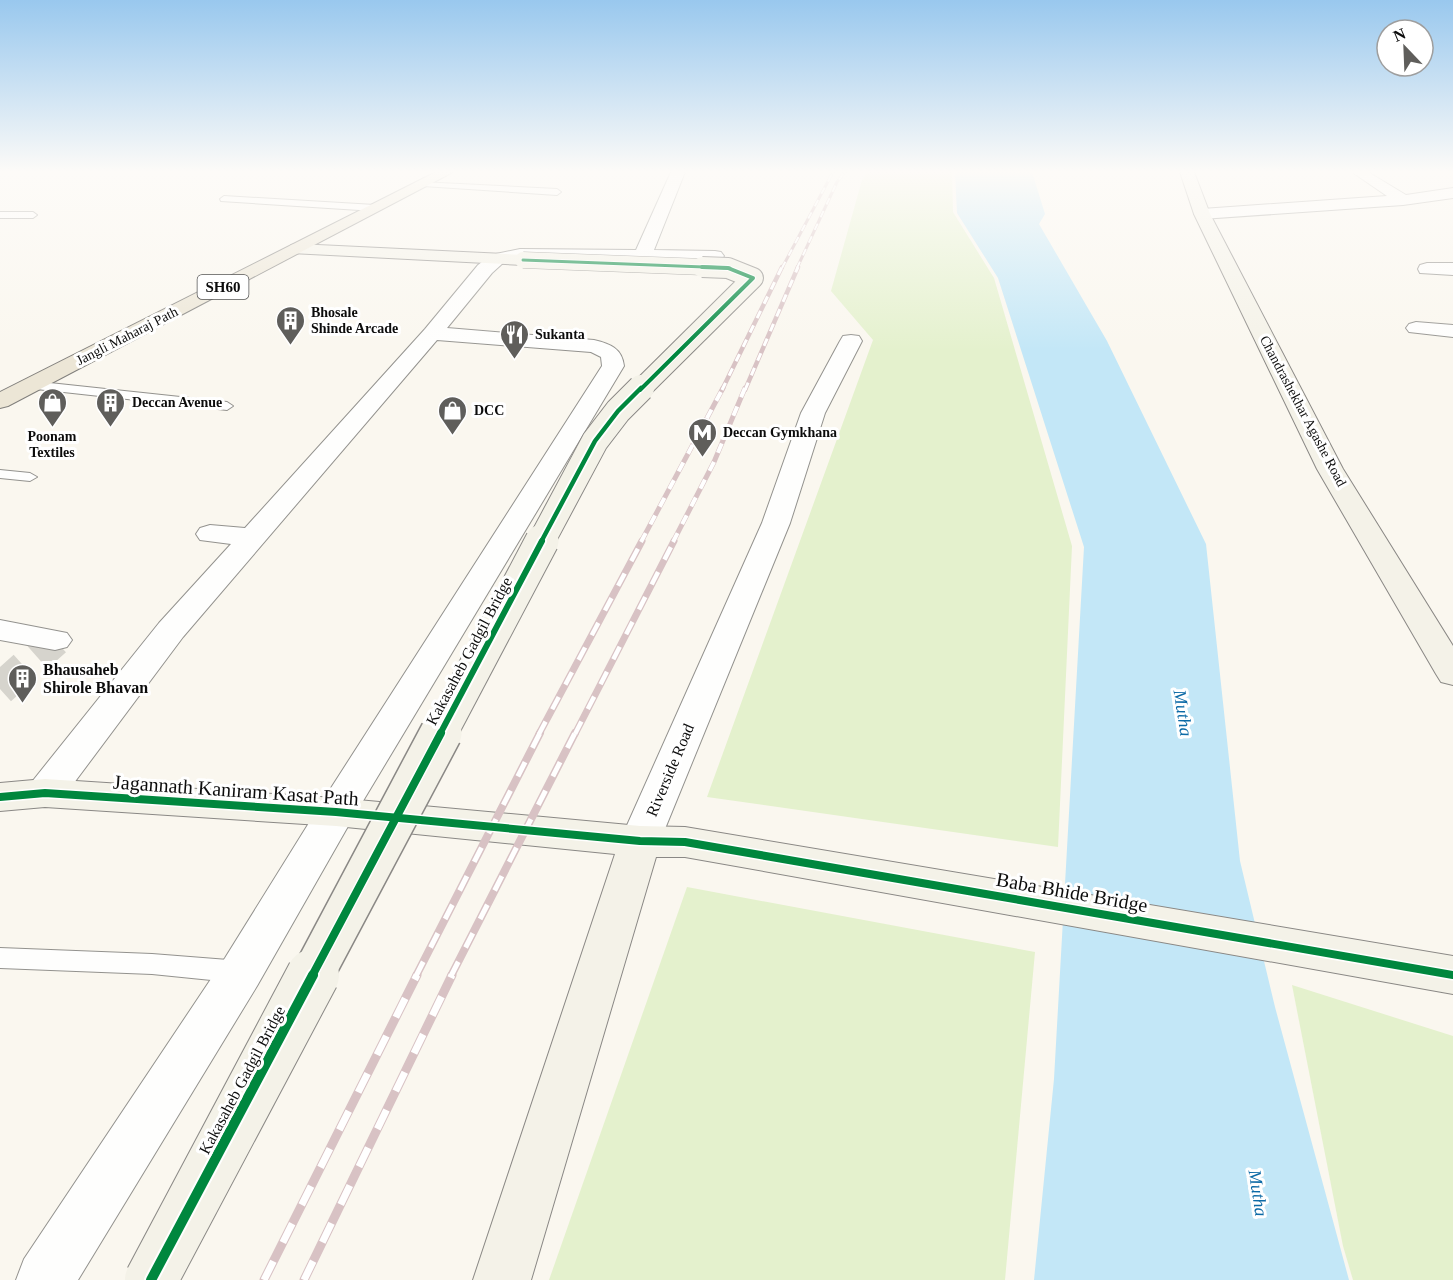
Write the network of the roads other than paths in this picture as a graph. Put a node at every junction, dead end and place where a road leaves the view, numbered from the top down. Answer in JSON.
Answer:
{"nodes":[{"id":1,"x":330,"y":232,"type":"edge"},
{"id":2,"x":652,"y":232,"type":"edge"},
{"id":3,"x":1211,"y":232,"type":"edge"},
{"id":4,"x":297,"y":249,"type":"junction"},
{"id":5,"x":643,"y":254,"type":"junction"},
{"id":6,"x":715,"y":256,"type":"dead end"},
{"id":7,"x":510,"y":260,"type":"junction"},
{"id":8,"x":1427,"y":268,"type":"dead end"},
{"id":9,"x":1453,"y":269,"type":"edge"},
{"id":10,"x":1416,"y":328,"type":"dead end"},
{"id":11,"x":1453,"y":331,"type":"edge"},
{"id":12,"x":432,"y":333,"type":"junction"},
{"id":13,"x":851,"y":341,"type":"dead end"},
{"id":14,"x":31,"y":385,"type":"junction"},
{"id":15,"x":0,"y":401,"type":"edge"},
{"id":16,"x":227,"y":406,"type":"dead end"},
{"id":17,"x":0,"y":474,"type":"edge"},
{"id":18,"x":30,"y":477,"type":"dead end"},
{"id":19,"x":210,"y":534,"type":"dead end"},
{"id":20,"x":253,"y":537,"type":"junction"},
{"id":21,"x":0,"y":630,"type":"edge"},
{"id":22,"x":55,"y":639,"type":"dead end"},
{"id":23,"x":1453,"y":674,"type":"edge"},
{"id":24,"x":45,"y":793,"type":"junction"},
{"id":25,"x":0,"y":797,"type":"edge"},
{"id":26,"x":336,"y":812,"type":"junction"},
{"id":27,"x":662,"y":842,"type":"junction"},
{"id":28,"x":0,"y":958,"type":"edge"},
{"id":29,"x":241,"y":972,"type":"junction"},
{"id":30,"x":1453,"y":975,"type":"edge"},
{"id":31,"x":45,"y":1280,"type":"edge"},
{"id":32,"x":151,"y":1280,"type":"edge"},
{"id":33,"x":502,"y":1280,"type":"edge"}],
"edges":[{"from":1,"to":4,"type":"main road","name":"Jangli Maharaj Path","number":"SH60"},
{"from":2,"to":5,"type":"street"},
{"from":3,"to":23,"type":"street","name":"Chandrashekhar Agashe Road"},
{"from":4,"to":7,"type":"street"},
{"from":4,"to":14,"type":"main road","name":"Jangli Maharaj Path","number":"SH60"},
{"from":5,"to":6,"type":"street"},
{"from":5,"to":7,"type":"street"},
{"from":7,"to":12,"type":"street"},
{"from":7,"to":32,"type":"street","name":"Kakasaheb Gadgil Bridge","bridge":true},
{"from":8,"to":9,"type":"street"},
{"from":10,"to":11,"type":"street"},
{"from":12,"to":20,"type":"street"},
{"from":12,"to":26,"type":"street"},
{"from":13,"to":27,"type":"street","name":"Riverside Road"},
{"from":14,"to":15,"type":"main road","name":"Jangli Maharaj Path","number":"SH60"},
{"from":14,"to":16,"type":"lane"},
{"from":17,"to":18,"type":"lane"},
{"from":19,"to":20,"type":"street"},
{"from":20,"to":24,"type":"street"},
{"from":21,"to":22,"type":"street"},
{"from":24,"to":25,"type":"street","name":"Jagannath Kaniram Kasat Path"},
{"from":24,"to":26,"type":"street","name":"Jagannath Kaniram Kasat Path"},
{"from":26,"to":27,"type":"street","name":"Jagannath Kaniram Kasat Path"},
{"from":26,"to":29,"type":"street"},
{"from":27,"to":30,"type":"street","name":"Baba Bhide Bridge"},
{"from":27,"to":33,"type":"street","name":"Riverside Road"},
{"from":28,"to":29,"type":"lane"},
{"from":29,"to":31,"type":"street"}]}
